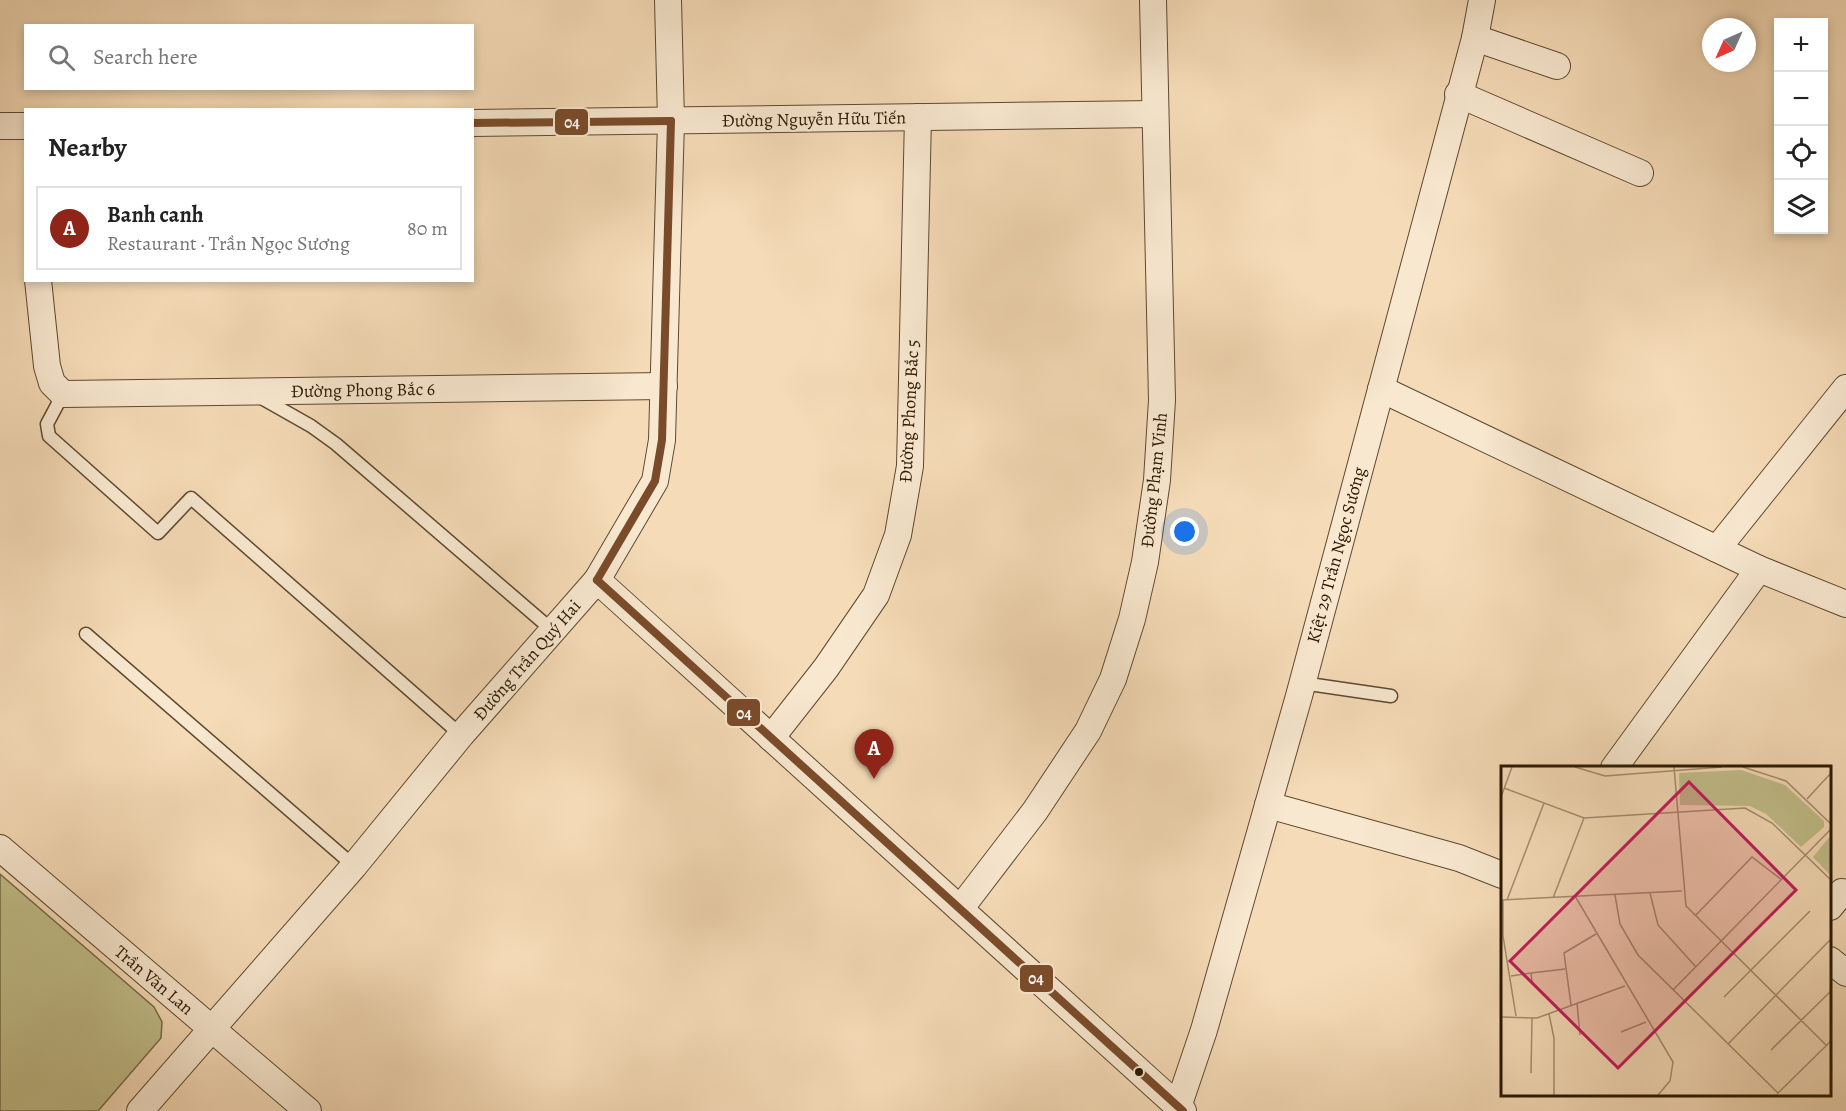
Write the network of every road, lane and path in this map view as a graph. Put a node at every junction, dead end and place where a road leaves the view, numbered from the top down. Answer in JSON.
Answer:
{"nodes":[{"id":1,"x":668,"y":0,"type":"edge"},
{"id":2,"x":1153,"y":0,"type":"edge"},
{"id":3,"x":1482,"y":0,"type":"edge"},
{"id":4,"x":1475,"y":38,"type":"junction"},
{"id":5,"x":1557,"y":66,"type":"dead end"},
{"id":6,"x":1458,"y":94,"type":"junction"},
{"id":7,"x":1155,"y":114,"type":"junction"},
{"id":8,"x":918,"y":117,"type":"junction"},
{"id":9,"x":671,"y":121,"type":"junction"},
{"id":10,"x":474,"y":123,"type":"edge"},
{"id":11,"x":1640,"y":174,"type":"dead end"},
{"id":12,"x":38,"y":282,"type":"edge"},
{"id":13,"x":664,"y":386,"type":"junction"},
{"id":14,"x":1846,"y":388,"type":"edge"},
{"id":15,"x":1381,"y":389,"type":"junction"},
{"id":16,"x":252,"y":391,"type":"junction"},
{"id":17,"x":63,"y":394,"type":"junction"},
{"id":18,"x":1717,"y":549,"type":"junction"},
{"id":19,"x":1759,"y":569,"type":"junction"},
{"id":20,"x":597,"y":580,"type":"junction"},
{"id":21,"x":1846,"y":604,"type":"edge"},
{"id":22,"x":552,"y":630,"type":"junction"},
{"id":23,"x":86,"y":634,"type":"dead end"},
{"id":24,"x":1302,"y":683,"type":"junction"},
{"id":25,"x":1391,"y":696,"type":"dead end"},
{"id":26,"x":460,"y":735,"type":"junction"},
{"id":27,"x":771,"y":738,"type":"junction"},
{"id":28,"x":1615,"y":766,"type":"edge"},
{"id":29,"x":1268,"y":806,"type":"junction"},
{"id":30,"x":0,"y":849,"type":"edge"},
{"id":31,"x":354,"y":866,"type":"junction"},
{"id":32,"x":1501,"y":874,"type":"edge"},
{"id":33,"x":960,"y":909,"type":"junction"},
{"id":34,"x":1831,"y":961,"type":"edge"},
{"id":35,"x":1846,"y":973,"type":"edge"},
{"id":36,"x":213,"y":1030,"type":"junction"},
{"id":37,"x":1180,"y":1109,"type":"edge"},
{"id":38,"x":140,"y":1111,"type":"edge"},
{"id":39,"x":308,"y":1111,"type":"edge"}],
"edges":[{"from":1,"to":9,"type":"street","name":"Đường Trần Quý Hai"},
{"from":2,"to":7,"type":"street","name":"Đường Phạm Vinh"},
{"from":3,"to":4,"type":"street","name":"Kiệt 29 Trần Ngọc Sương"},
{"from":4,"to":5,"type":"street"},
{"from":4,"to":6,"type":"street","name":"Kiệt 29 Trần Ngọc Sương"},
{"from":6,"to":11,"type":"street"},
{"from":6,"to":15,"type":"street","name":"Kiệt 29 Trần Ngọc Sương"},
{"from":7,"to":8,"type":"street","name":"Đường Nguyễn Hữu Tiến"},
{"from":7,"to":33,"type":"street","name":"Đường Phạm Vinh"},
{"from":8,"to":9,"type":"street","name":"Đường Nguyễn Hữu Tiến"},
{"from":8,"to":27,"type":"street","name":"Đường Phong Bắc 5"},
{"from":9,"to":10,"type":"street","name":"Đường Nguyễn Hữu Tiến"},
{"from":9,"to":13,"type":"street","name":"Đường Trần Quý Hai"},
{"from":12,"to":17,"type":"street"},
{"from":13,"to":16,"type":"street","name":"Đường Phong Bắc 6"},
{"from":13,"to":20,"type":"street","name":"Đường Trần Quý Hai"},
{"from":14,"to":18,"type":"street"},
{"from":15,"to":18,"type":"street"},
{"from":15,"to":24,"type":"street","name":"Kiệt 29 Trần Ngọc Sương"},
{"from":16,"to":17,"type":"street","name":"Đường Phong Bắc 6"},
{"from":16,"to":22,"type":"lane"},
{"from":17,"to":26,"type":"lane"},
{"from":18,"to":19,"type":"street"},
{"from":19,"to":21,"type":"street"},
{"from":19,"to":28,"type":"street"},
{"from":20,"to":22,"type":"street","name":"Đường Trần Quý Hai"},
{"from":20,"to":27,"type":"street"},
{"from":22,"to":26,"type":"street","name":"Đường Trần Quý Hai"},
{"from":23,"to":31,"type":"lane"},
{"from":24,"to":25,"type":"lane"},
{"from":24,"to":29,"type":"street","name":"Kiệt 29 Trần Ngọc Sương"},
{"from":26,"to":31,"type":"street","name":"Đường Trần Quý Hai"},
{"from":27,"to":33,"type":"street"},
{"from":29,"to":32,"type":"street"},
{"from":29,"to":37,"type":"street","name":"Kiệt 29 Trần Ngọc Sương"},
{"from":30,"to":36,"type":"street","name":"Trần Văn Lan"},
{"from":31,"to":36,"type":"street","name":"Đường Trần Quý Hai"},
{"from":33,"to":37,"type":"street"},
{"from":34,"to":35,"type":"street"},
{"from":36,"to":38,"type":"street","name":"Đường Trần Quý Hai"},
{"from":36,"to":39,"type":"street","name":"Trần Văn Lan"}]}
